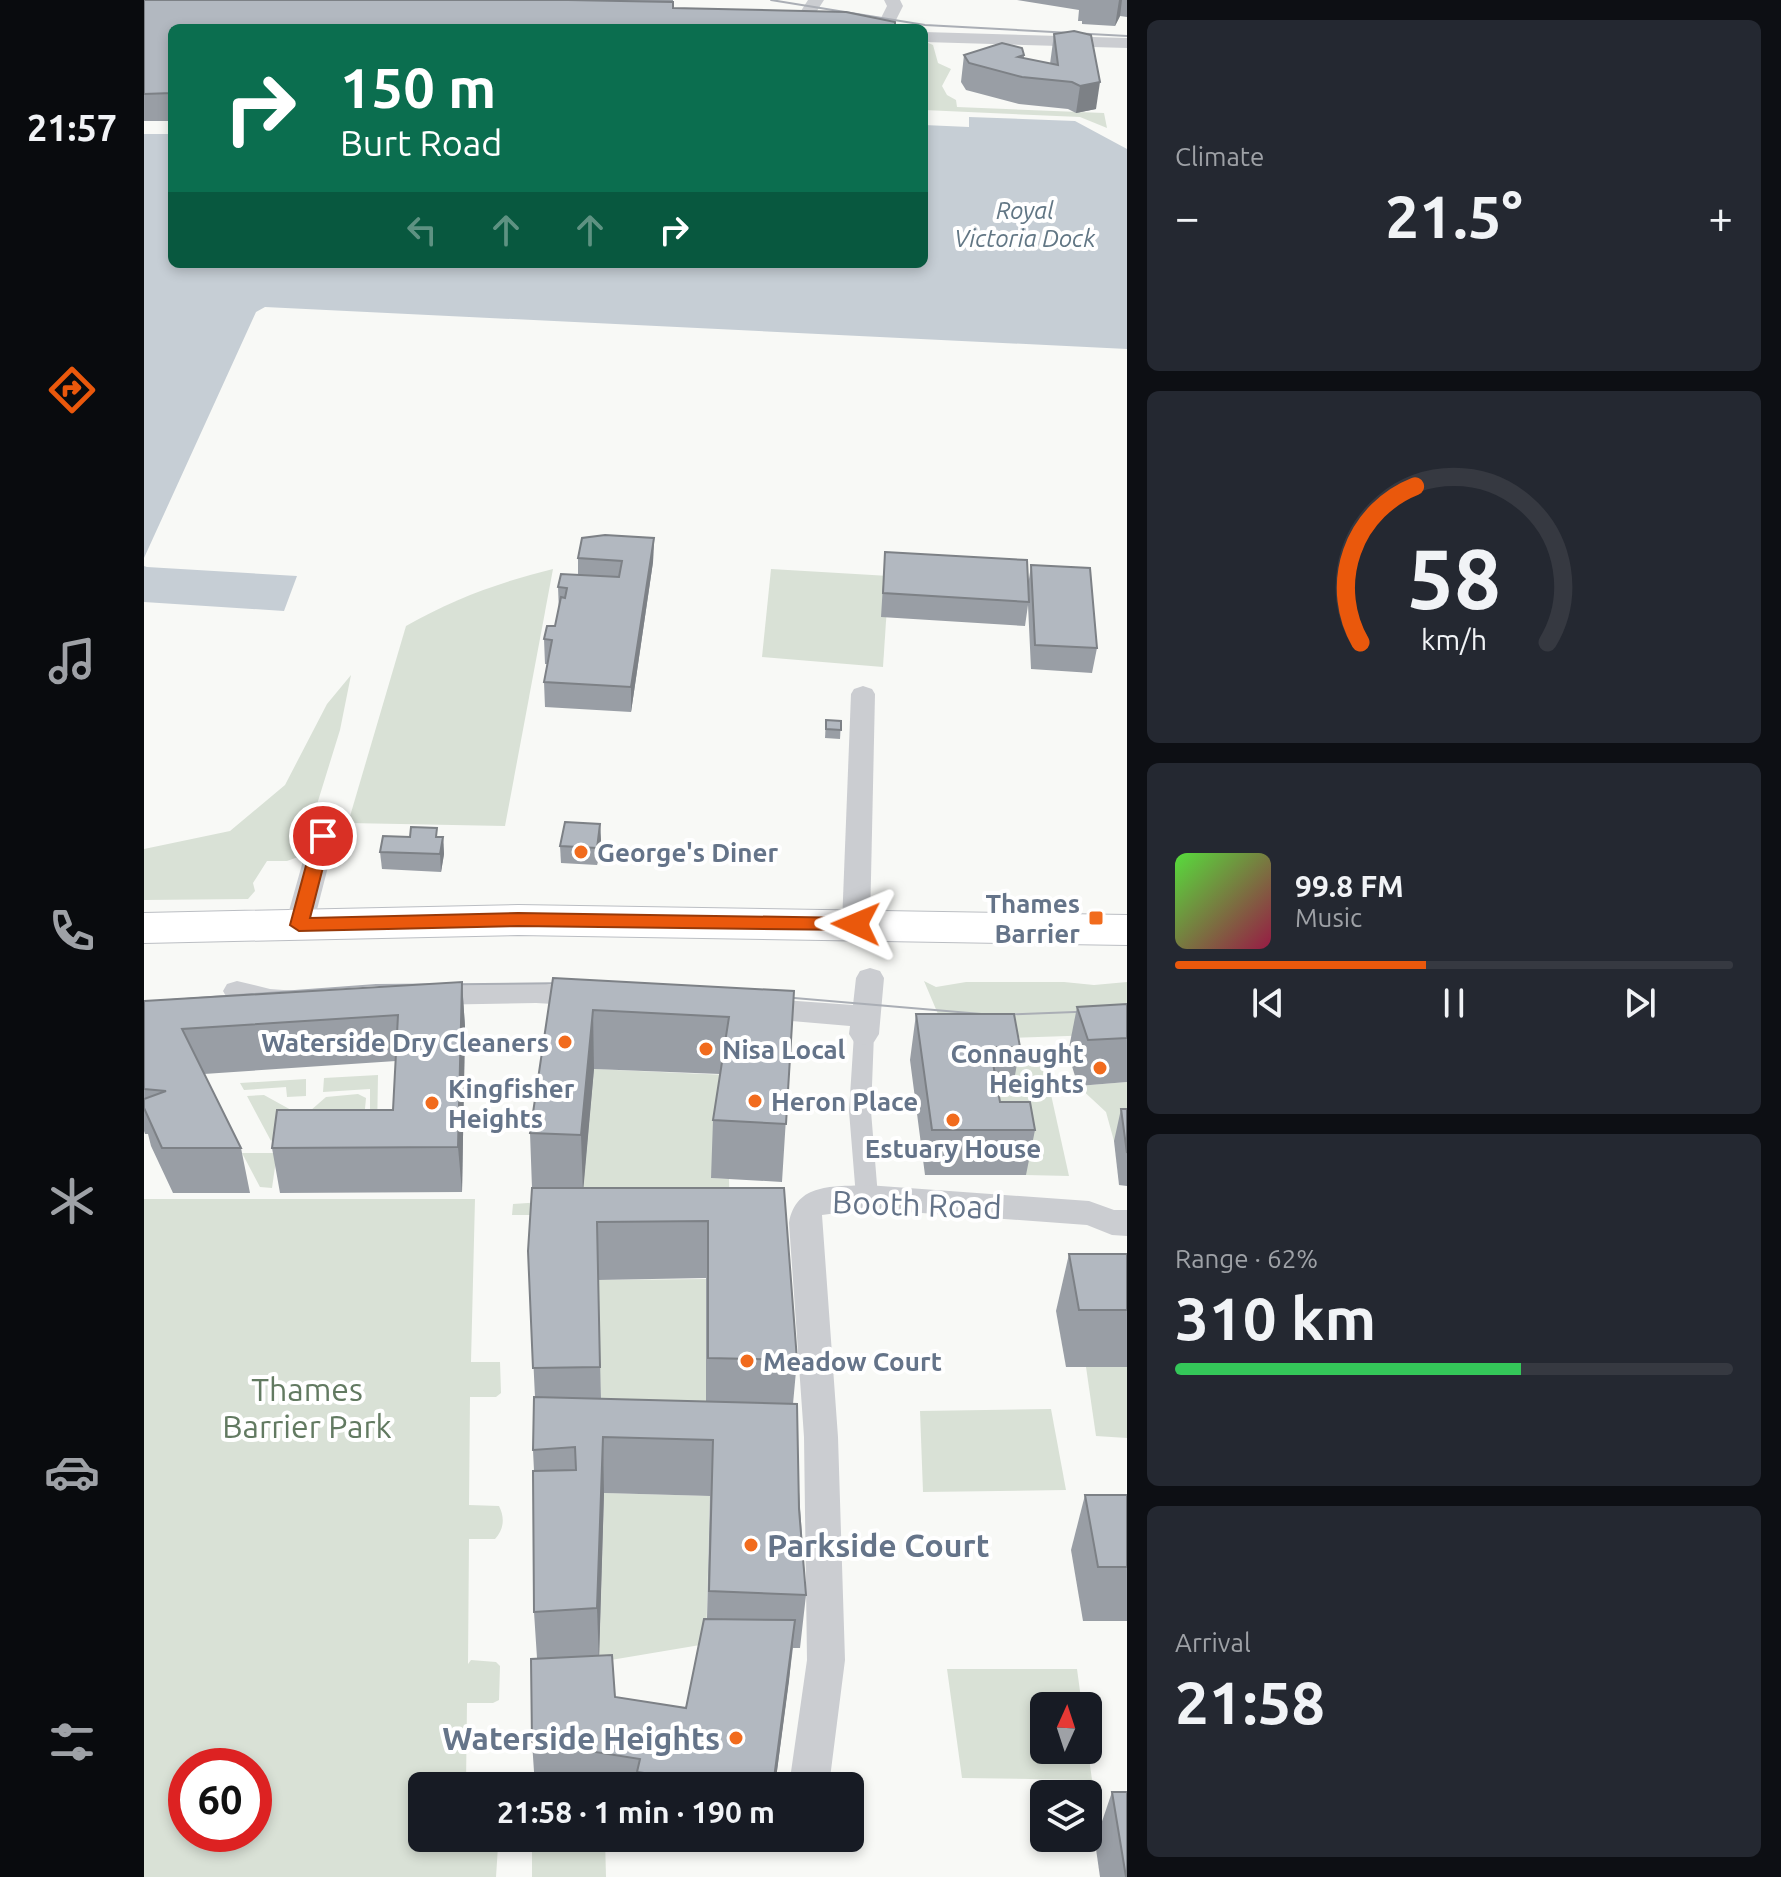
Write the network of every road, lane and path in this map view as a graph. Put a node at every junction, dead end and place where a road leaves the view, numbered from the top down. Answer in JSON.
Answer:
{"nodes":[{"id":1,"x":892,"y":0,"type":"edge"},
{"id":2,"x":813,"y":2,"type":"edge"},
{"id":3,"x":815,"y":24,"type":"edge"},
{"id":4,"x":888,"y":24,"type":"edge"},
{"id":5,"x":928,"y":37,"type":"edge"},
{"id":6,"x":1127,"y":43,"type":"edge"},
{"id":7,"x":863,"y":694,"type":"dead end"},
{"id":8,"x":323,"y":836,"type":"dead end"},
{"id":9,"x":856,"y":924,"type":"junction"},
{"id":10,"x":299,"y":925,"type":"junction"},
{"id":11,"x":144,"y":928,"type":"edge"},
{"id":12,"x":1127,"y":930,"type":"edge"},
{"id":13,"x":870,"y":978,"type":"dead end"},
{"id":14,"x":237,"y":991,"type":"dead end"},
{"id":15,"x":398,"y":995,"type":"edge"},
{"id":16,"x":318,"y":998,"type":"edge"},
{"id":17,"x":612,"y":998,"type":"edge"},
{"id":18,"x":735,"y":1006,"type":"edge"},
{"id":19,"x":865,"y":1025,"type":"junction"},
{"id":20,"x":867,"y":1197,"type":"junction"},
{"id":21,"x":1127,"y":1223,"type":"edge"},
{"id":22,"x":811,"y":1772,"type":"edge"}],
"edges":[{"from":1,"to":4,"type":"street"},
{"from":2,"to":3,"type":"street"},
{"from":5,"to":6,"type":"street"},
{"from":7,"to":9,"type":"street"},
{"from":8,"to":10,"type":"street"},
{"from":9,"to":10,"type":"main road"},
{"from":9,"to":12,"type":"main road"},
{"from":10,"to":11,"type":"main road"},
{"from":13,"to":19,"type":"street"},
{"from":14,"to":16,"type":"street"},
{"from":15,"to":17,"type":"street"},
{"from":18,"to":19,"type":"street"},
{"from":19,"to":20,"type":"street"},
{"from":20,"to":21,"type":"street","name":"Booth Road"},
{"from":20,"to":22,"type":"street","name":"Booth Road"}]}
